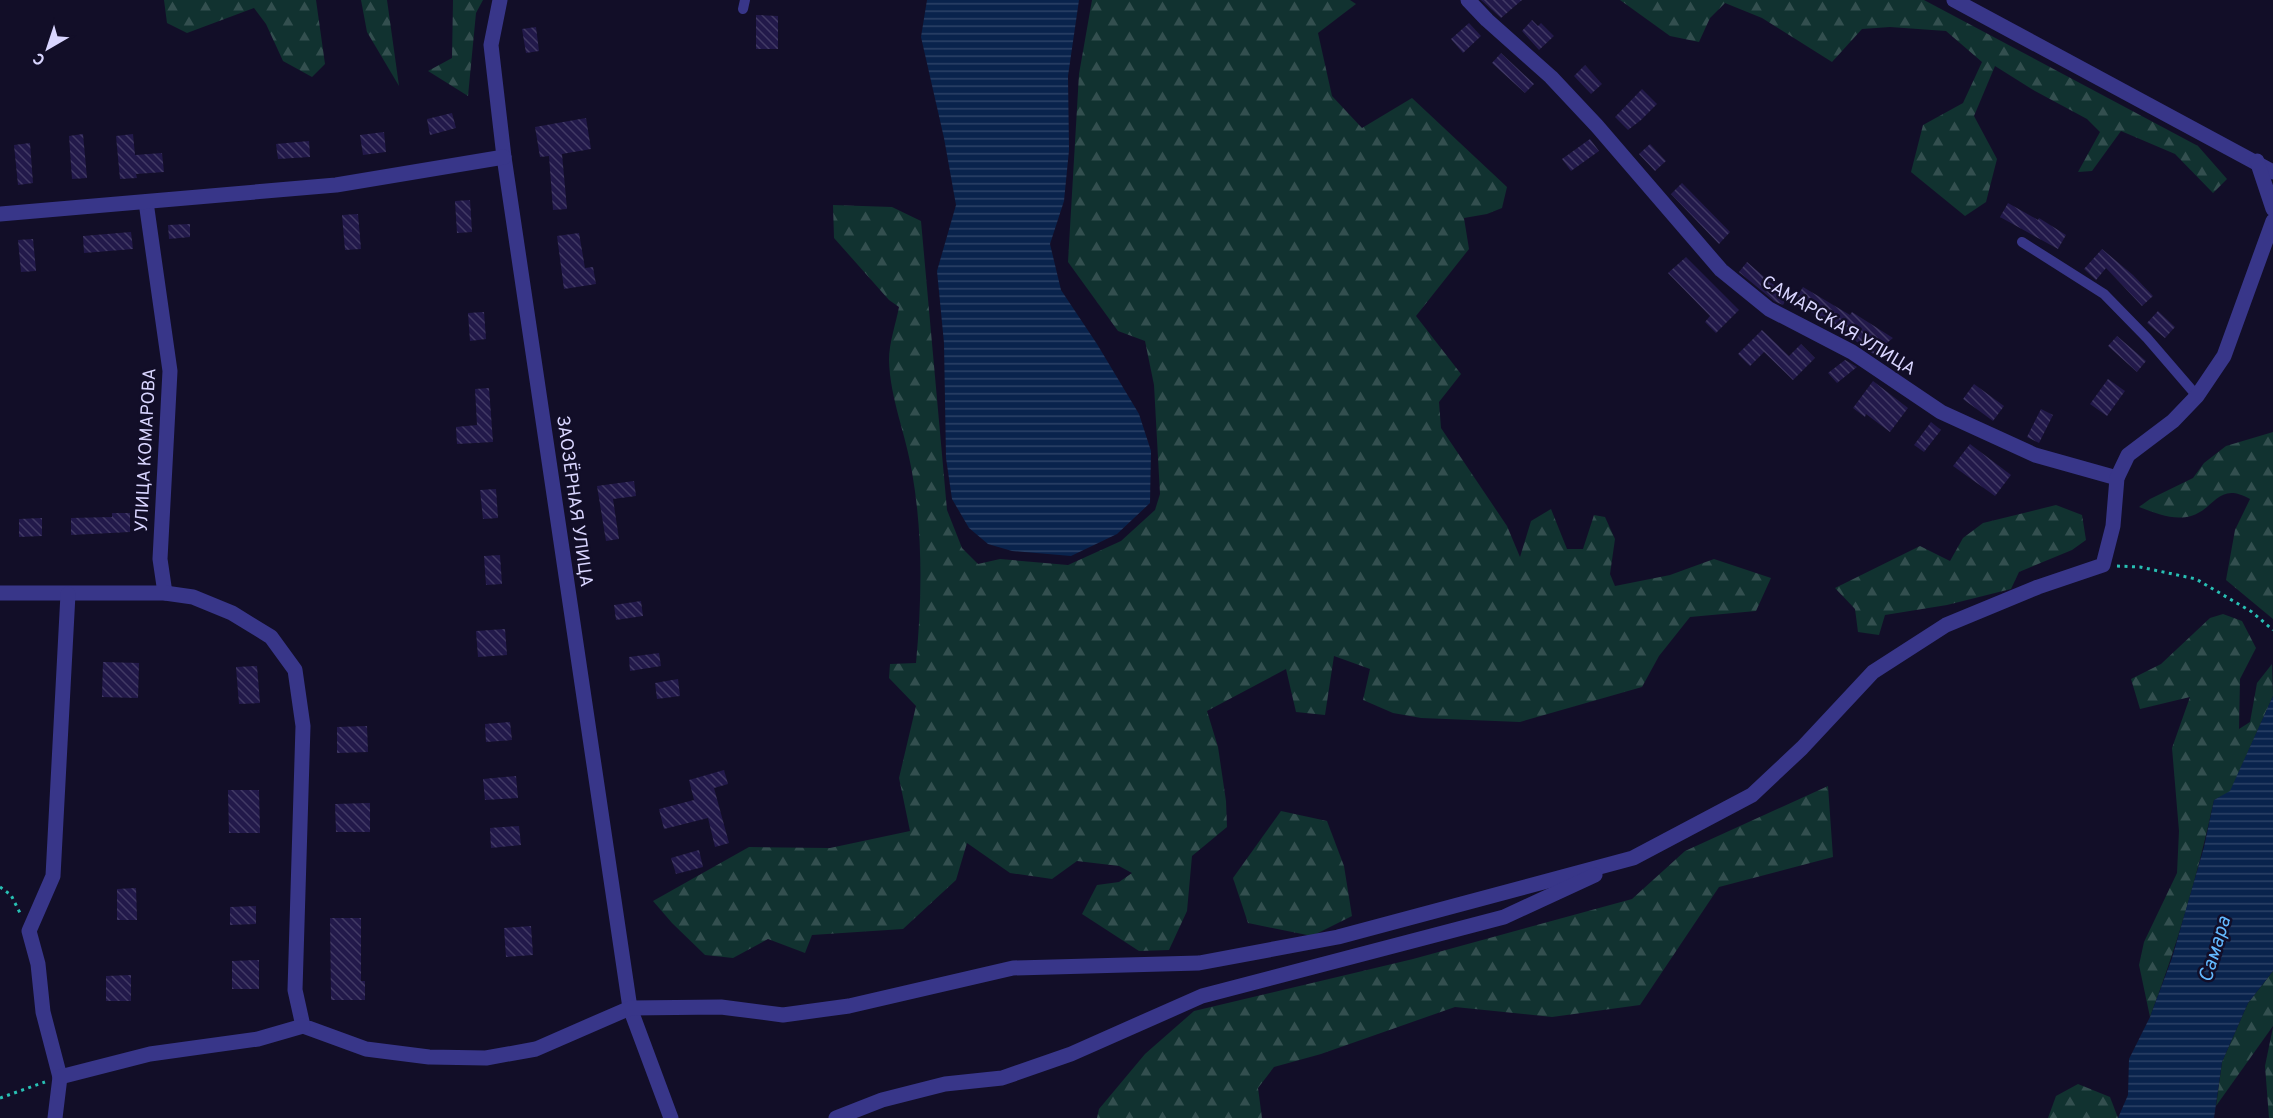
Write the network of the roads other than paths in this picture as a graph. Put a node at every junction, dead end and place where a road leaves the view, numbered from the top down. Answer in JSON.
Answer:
{"nodes":[{"id":1,"x":500,"y":0,"type":"edge"},
{"id":2,"x":1468,"y":0,"type":"edge"},
{"id":3,"x":1954,"y":0,"type":"edge"},
{"id":4,"x":504,"y":157,"type":"junction"},
{"id":5,"x":2256,"y":161,"type":"junction"},
{"id":6,"x":2273,"y":172,"type":"edge"},
{"id":7,"x":146,"y":202,"type":"junction"},
{"id":8,"x":2273,"y":209,"type":"edge"},
{"id":9,"x":0,"y":214,"type":"edge"},
{"id":10,"x":2273,"y":221,"type":"edge"},
{"id":11,"x":2022,"y":242,"type":"dead end"},
{"id":12,"x":2197,"y":396,"type":"junction"},
{"id":13,"x":2117,"y":478,"type":"junction"},
{"id":14,"x":0,"y":592,"type":"edge"},
{"id":15,"x":165,"y":593,"type":"junction"},
{"id":16,"x":68,"y":594,"type":"junction"},
{"id":17,"x":1633,"y":858,"type":"junction"},
{"id":18,"x":630,"y":1008,"type":"junction"},
{"id":19,"x":303,"y":1026,"type":"junction"},
{"id":20,"x":60,"y":1077,"type":"junction"},
{"id":21,"x":55,"y":1118,"type":"edge"},
{"id":22,"x":671,"y":1118,"type":"edge"},
{"id":23,"x":836,"y":1118,"type":"edge"}],
"edges":[{"from":1,"to":4,"type":"street","name":"ЗАОЗЁРНАЯ УЛИЦА"},
{"from":2,"to":13,"type":"street","name":"САМАРСКАЯ УЛИЦА"},
{"from":3,"to":5,"type":"street"},
{"from":4,"to":7,"type":"street"},
{"from":4,"to":18,"type":"street","name":"ЗАОЗЁРНАЯ УЛИЦА"},
{"from":5,"to":6,"type":"street"},
{"from":5,"to":8,"type":"street"},
{"from":7,"to":9,"type":"street"},
{"from":7,"to":15,"type":"street","name":"УЛИЦА КОМАРОВА"},
{"from":10,"to":12,"type":"street"},
{"from":11,"to":12,"type":"lane"},
{"from":12,"to":13,"type":"street"},
{"from":13,"to":17,"type":"street"},
{"from":14,"to":16,"type":"street"},
{"from":15,"to":16,"type":"street"},
{"from":15,"to":19,"type":"street"},
{"from":16,"to":20,"type":"street"},
{"from":17,"to":18,"type":"street"},
{"from":17,"to":23,"type":"street"},
{"from":18,"to":19,"type":"street"},
{"from":18,"to":22,"type":"street","name":"ЗАОЗЁРНАЯ УЛИЦА"},
{"from":19,"to":20,"type":"street"},
{"from":20,"to":21,"type":"street"}]}
